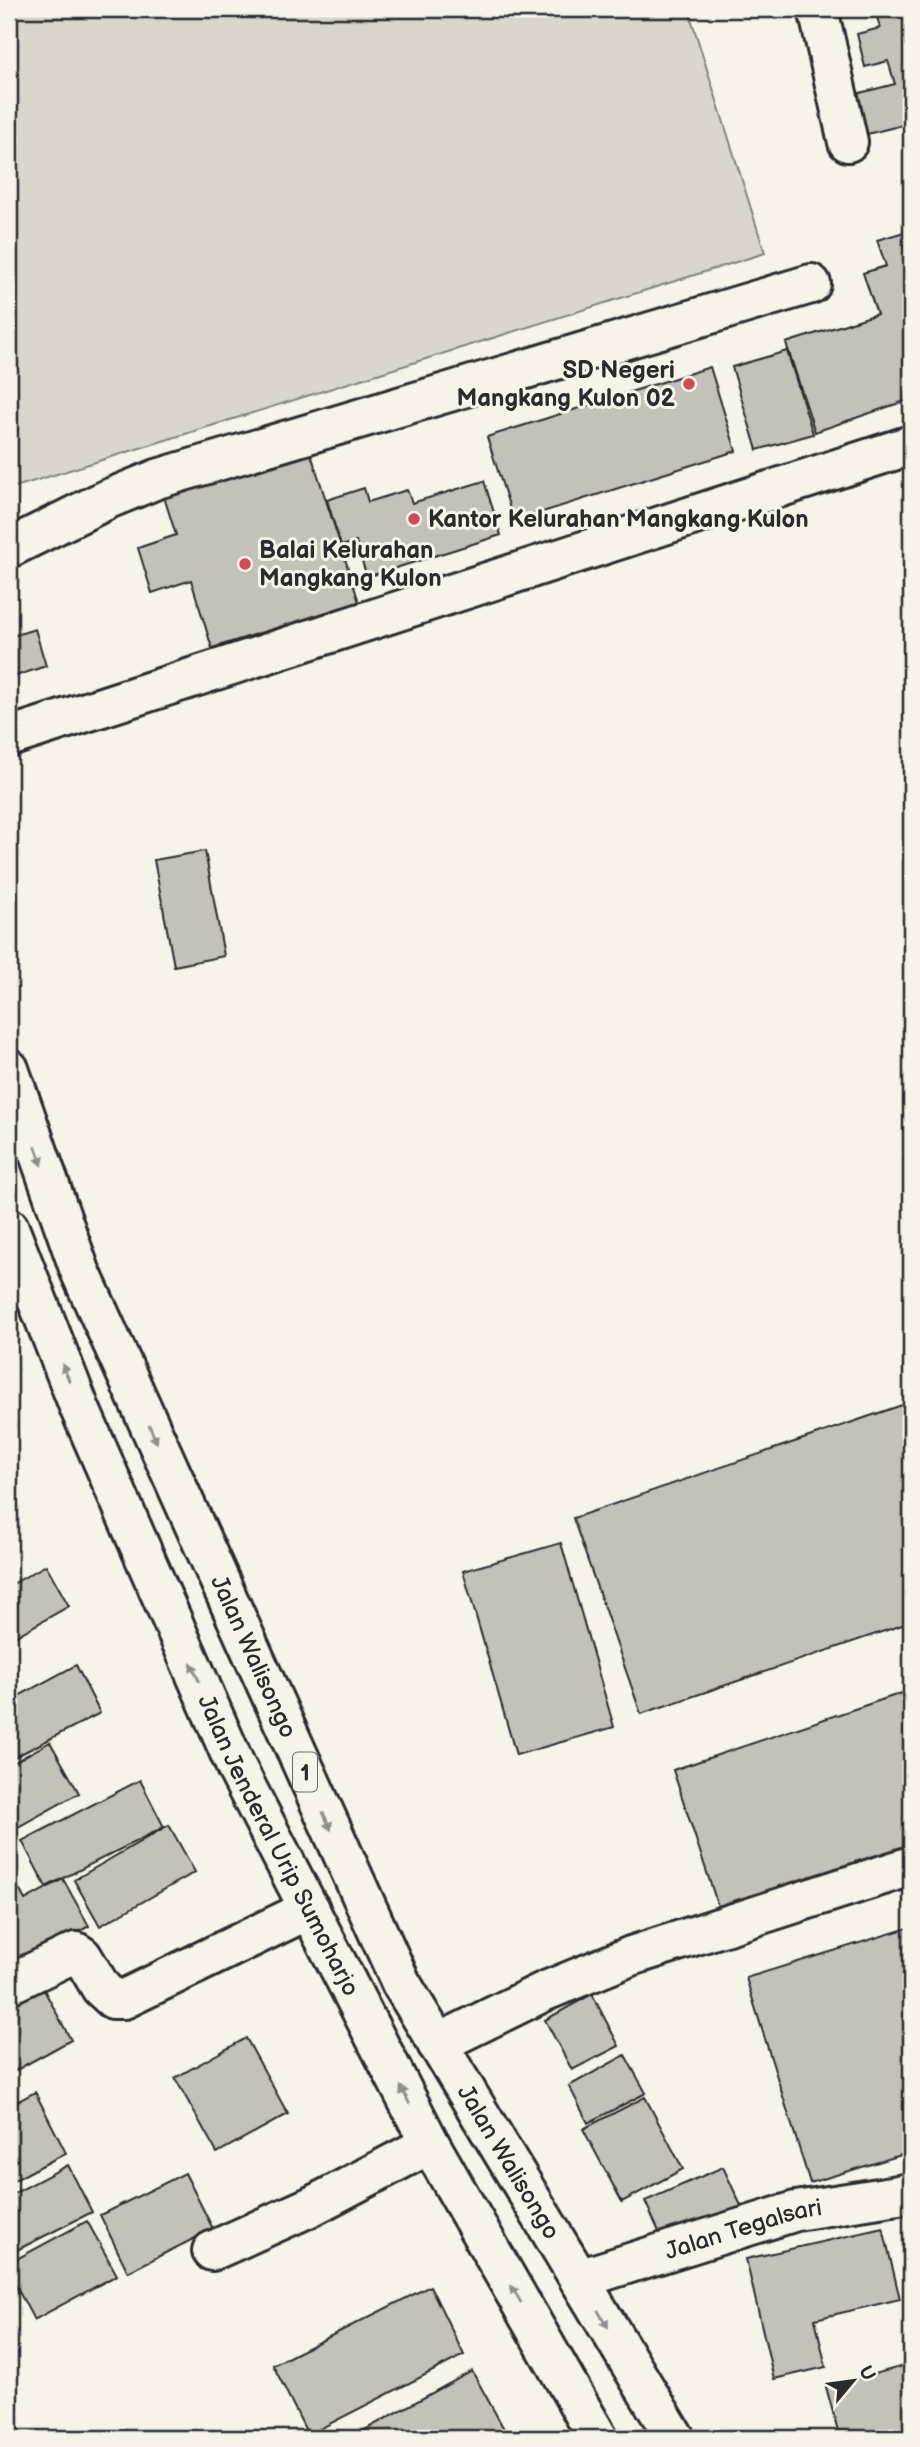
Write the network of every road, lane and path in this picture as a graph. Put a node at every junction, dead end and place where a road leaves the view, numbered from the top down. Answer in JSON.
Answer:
{"nodes":[{"id":1,"x":818,"y":9,"type":"edge"},
{"id":2,"x":848,"y":142,"type":"dead end"},
{"id":3,"x":811,"y":284,"type":"dead end"},
{"id":4,"x":911,"y":445,"type":"edge"},
{"id":5,"x":9,"y":548,"type":"edge"},
{"id":6,"x":9,"y":737,"type":"edge"},
{"id":7,"x":9,"y":1069,"type":"edge"},
{"id":8,"x":9,"y":1228,"type":"edge"},
{"id":9,"x":136,"y":1396,"type":"junction"},
{"id":10,"x":80,"y":1409,"type":"junction"},
{"id":11,"x":911,"y":1866,"type":"edge"},
{"id":12,"x":310,"y":1909,"type":"junction"},
{"id":13,"x":9,"y":1984,"type":"edge"},
{"id":14,"x":437,"y":2043,"type":"junction"},
{"id":15,"x":430,"y":2144,"type":"junction"},
{"id":16,"x":911,"y":2193,"type":"edge"},
{"id":17,"x":212,"y":2251,"type":"dead end"},
{"id":18,"x":579,"y":2279,"type":"junction"},
{"id":19,"x":598,"y":2438,"type":"edge"},
{"id":20,"x":675,"y":2438,"type":"edge"}],
"edges":[{"from":1,"to":2,"type":"main road"},
{"from":3,"to":5,"type":"main road"},
{"from":4,"to":6,"type":"main road"},
{"from":7,"to":9,"type":"main road","name":"Jalan Walisongo","number":"1","one_way":true},
{"from":10,"to":8,"type":"main road","name":"Jalan Jenderal Urip Sumoharjo","one_way":true},
{"from":9,"to":10,"type":"main road"},
{"from":9,"to":14,"type":"main road","name":"Jalan Walisongo","number":"1","one_way":true},
{"from":12,"to":10,"type":"main road","name":"Jalan Jenderal Urip Sumoharjo","one_way":true},
{"from":11,"to":14,"type":"main road"},
{"from":12,"to":13,"type":"main road"},
{"from":15,"to":12,"type":"main road","name":"Jalan Jenderal Urip Sumoharjo","one_way":true},
{"from":14,"to":18,"type":"main road","name":"Jalan Walisongo","number":"1"},
{"from":15,"to":17,"type":"main road"},
{"from":19,"to":15,"type":"main road","name":"Jalan Jenderal Urip Sumoharjo","one_way":true},
{"from":16,"to":18,"type":"main road","name":"Jalan Tegalsari"},
{"from":18,"to":20,"type":"main road","name":"Jalan Walisongo","number":"1","one_way":true}]}
